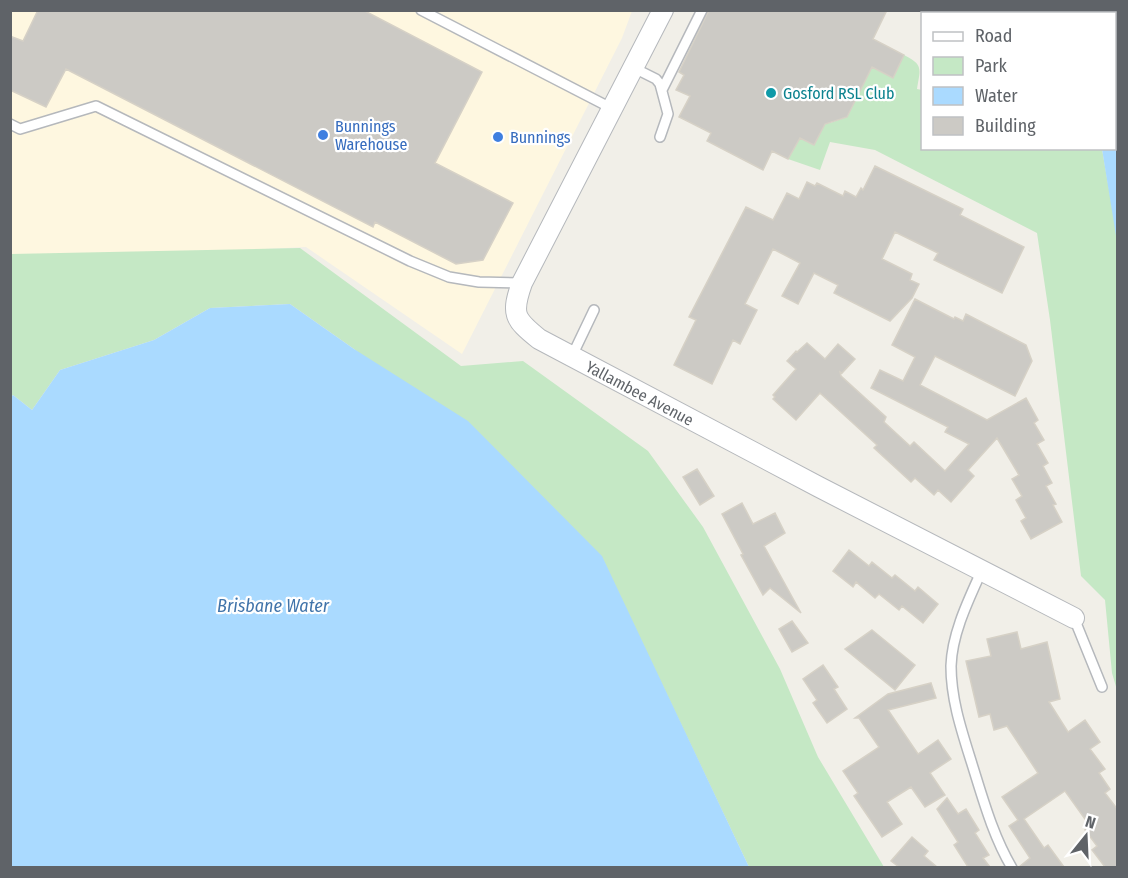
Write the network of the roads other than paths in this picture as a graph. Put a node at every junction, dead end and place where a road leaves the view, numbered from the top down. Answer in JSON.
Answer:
{"nodes":[{"id":1,"x":421,"y":10,"type":"edge"},
{"id":2,"x":663,"y":10,"type":"edge"},
{"id":3,"x":702,"y":10,"type":"edge"},
{"id":4,"x":634,"y":68,"type":"junction"},
{"id":5,"x":662,"y":90,"type":"junction"},
{"id":6,"x":613,"y":109,"type":"junction"},
{"id":7,"x":10,"y":124,"type":"edge"},
{"id":8,"x":660,"y":137,"type":"dead end"},
{"id":9,"x":522,"y":283,"type":"junction"},
{"id":10,"x":594,"y":309,"type":"dead end"},
{"id":11,"x":572,"y":356,"type":"junction"},
{"id":12,"x":982,"y":570,"type":"junction"},
{"id":13,"x":1074,"y":618,"type":"joint"},
{"id":14,"x":1102,"y":687,"type":"dead end"},
{"id":15,"x":1012,"y":867,"type":"edge"}],
"edges":[{"from":1,"to":6,"type":"lane"},
{"from":2,"to":4,"type":"street","name":"Yallambee Avenue"},
{"from":3,"to":5,"type":"lane"},
{"from":4,"to":5,"type":"lane"},
{"from":4,"to":6,"type":"street","name":"Yallambee Avenue"},
{"from":5,"to":8,"type":"lane"},
{"from":6,"to":9,"type":"street","name":"Yallambee Avenue"},
{"from":7,"to":9,"type":"lane"},
{"from":9,"to":11,"type":"street","name":"Yallambee Avenue"},
{"from":10,"to":11,"type":"lane"},
{"from":11,"to":12,"type":"street","name":"Yallambee Avenue"},
{"from":12,"to":13,"type":"street","name":"Yallambee Avenue"},
{"from":12,"to":15,"type":"lane"},
{"from":13,"to":14,"type":"lane"}]}
